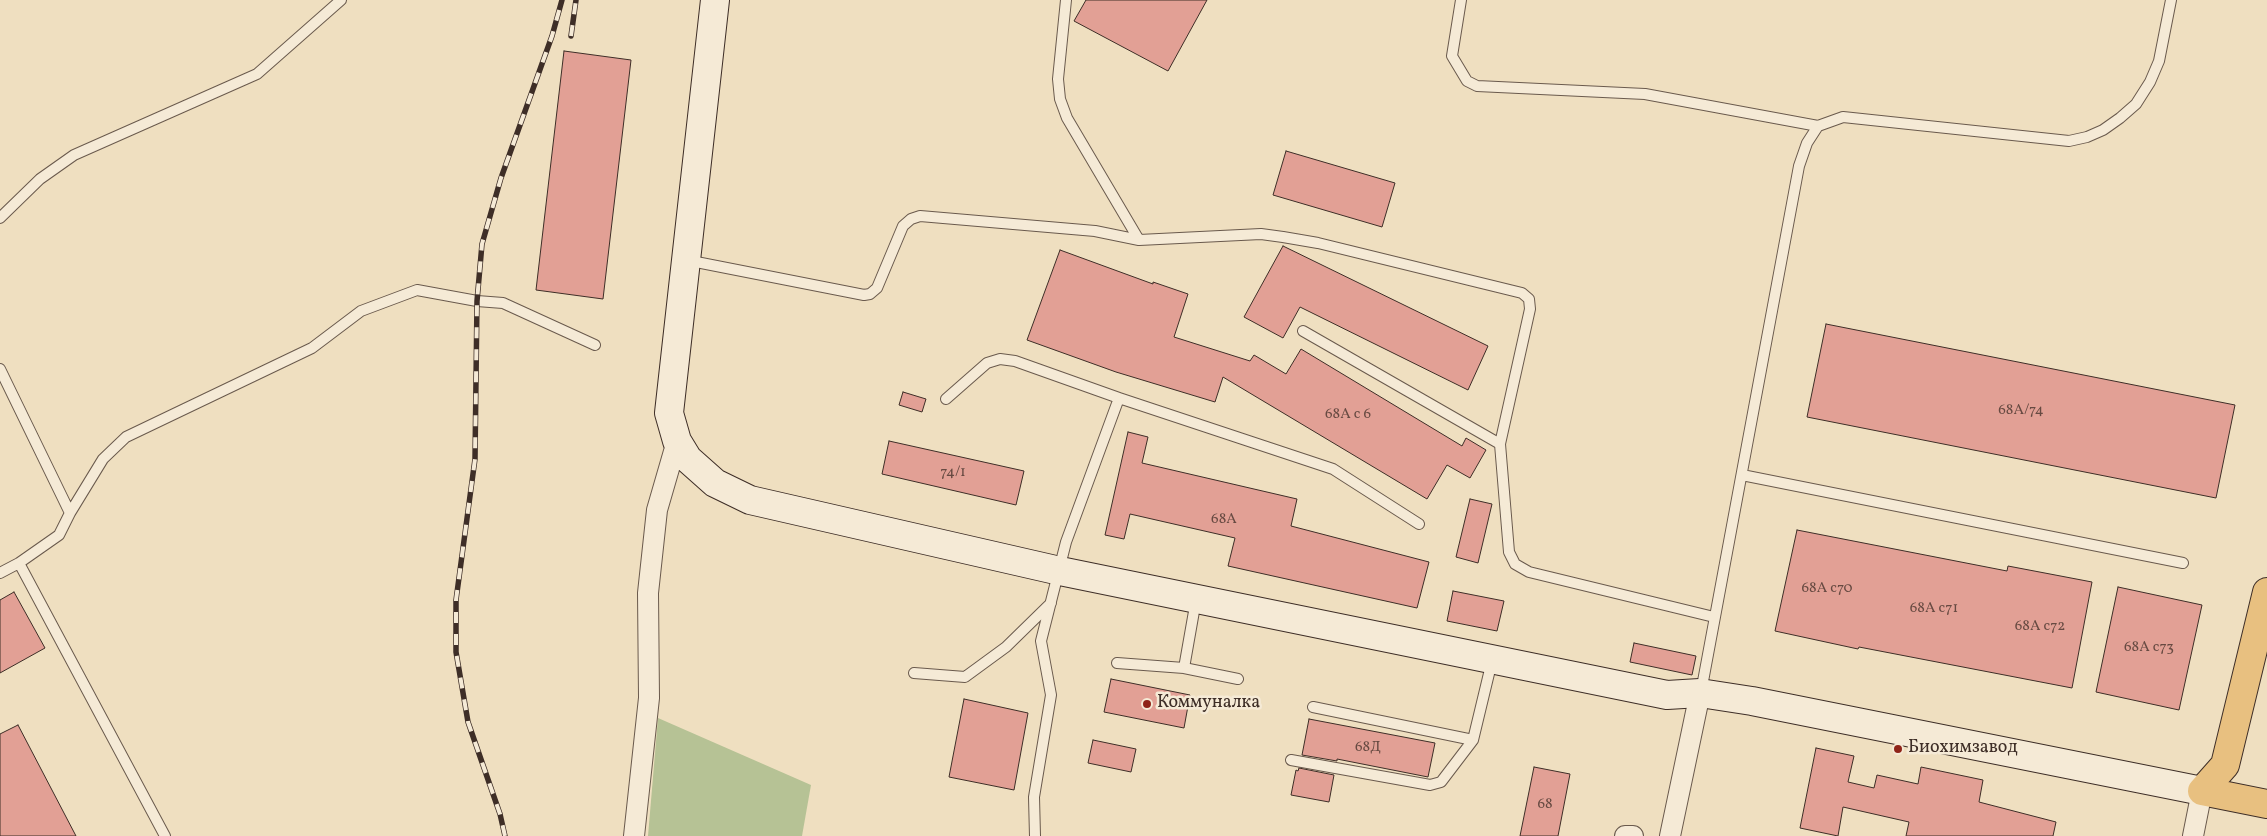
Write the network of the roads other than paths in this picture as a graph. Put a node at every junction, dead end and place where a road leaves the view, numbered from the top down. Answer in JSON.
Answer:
{"nodes":[{"id":1,"x":341,"y":0,"type":"edge"},
{"id":2,"x":715,"y":0,"type":"edge"},
{"id":3,"x":1066,"y":0,"type":"edge"},
{"id":4,"x":1461,"y":0,"type":"edge"},
{"id":5,"x":2171,"y":0,"type":"edge"},
{"id":6,"x":1818,"y":126,"type":"junction"},
{"id":7,"x":0,"y":218,"type":"edge"},
{"id":8,"x":1139,"y":240,"type":"junction"},
{"id":9,"x":686,"y":260,"type":"junction"},
{"id":10,"x":1303,"y":331,"type":"dead end"},
{"id":11,"x":595,"y":345,"type":"dead end"},
{"id":12,"x":0,"y":369,"type":"edge"},
{"id":13,"x":946,"y":398,"type":"dead end"},
{"id":14,"x":1119,"y":398,"type":"junction"},
{"id":15,"x":677,"y":441,"type":"junction"},
{"id":16,"x":1500,"y":444,"type":"junction"},
{"id":17,"x":1742,"y":475,"type":"junction"},
{"id":18,"x":70,"y":512,"type":"junction"},
{"id":19,"x":1419,"y":524,"type":"dead end"},
{"id":20,"x":20,"y":563,"type":"junction"},
{"id":21,"x":2183,"y":563,"type":"dead end"},
{"id":22,"x":1060,"y":571,"type":"junction"},
{"id":23,"x":0,"y":573,"type":"edge"},
{"id":24,"x":2267,"y":592,"type":"edge"},
{"id":25,"x":1196,"y":599,"type":"junction"},
{"id":26,"x":1052,"y":602,"type":"junction"},
{"id":27,"x":1714,"y":617,"type":"junction"},
{"id":28,"x":1492,"y":658,"type":"junction"},
{"id":29,"x":1117,"y":663,"type":"dead end"},
{"id":30,"x":1184,"y":668,"type":"junction"},
{"id":31,"x":914,"y":673,"type":"dead end"},
{"id":32,"x":1238,"y":679,"type":"dead end"},
{"id":33,"x":1700,"y":692,"type":"junction"},
{"id":34,"x":1313,"y":707,"type":"dead end"},
{"id":35,"x":1474,"y":740,"type":"junction"},
{"id":36,"x":1292,"y":760,"type":"dead end"},
{"id":37,"x":2202,"y":791,"type":"junction"},
{"id":38,"x":2267,"y":804,"type":"edge"},
{"id":39,"x":165,"y":836,"type":"edge"},
{"id":40,"x":634,"y":836,"type":"edge"},
{"id":41,"x":1035,"y":836,"type":"edge"},
{"id":42,"x":1624,"y":836,"type":"edge"},
{"id":43,"x":1633,"y":836,"type":"edge"},
{"id":44,"x":1670,"y":836,"type":"edge"},
{"id":45,"x":2193,"y":836,"type":"edge"}],
"edges":[{"from":1,"to":7,"type":"lane"},
{"from":2,"to":9,"type":"main road"},
{"from":3,"to":8,"type":"lane"},
{"from":4,"to":6,"type":"lane"},
{"from":5,"to":6,"type":"lane"},
{"from":6,"to":17,"type":"lane"},
{"from":8,"to":9,"type":"lane"},
{"from":8,"to":16,"type":"lane"},
{"from":9,"to":15,"type":"main road"},
{"from":10,"to":16,"type":"lane"},
{"from":11,"to":18,"type":"lane"},
{"from":12,"to":18,"type":"lane"},
{"from":13,"to":14,"type":"lane"},
{"from":14,"to":19,"type":"lane"},
{"from":14,"to":22,"type":"lane"},
{"from":15,"to":22,"type":"main road"},
{"from":15,"to":40,"type":"street"},
{"from":16,"to":27,"type":"lane"},
{"from":17,"to":21,"type":"lane"},
{"from":17,"to":27,"type":"lane"},
{"from":18,"to":20,"type":"lane"},
{"from":20,"to":23,"type":"lane"},
{"from":20,"to":39,"type":"lane"},
{"from":22,"to":25,"type":"main road"},
{"from":22,"to":26,"type":"lane"},
{"from":24,"to":37,"type":"main road"},
{"from":25,"to":28,"type":"main road"},
{"from":25,"to":30,"type":"lane"},
{"from":26,"to":31,"type":"lane"},
{"from":26,"to":41,"type":"lane"},
{"from":27,"to":33,"type":"lane"},
{"from":28,"to":33,"type":"main road"},
{"from":28,"to":35,"type":"lane"},
{"from":29,"to":30,"type":"lane"},
{"from":30,"to":32,"type":"lane"},
{"from":33,"to":37,"type":"main road"},
{"from":33,"to":44,"type":"street"},
{"from":34,"to":35,"type":"lane"},
{"from":35,"to":36,"type":"lane"},
{"from":37,"to":38,"type":"main road"},
{"from":37,"to":45,"type":"street"},
{"from":42,"to":43,"type":"street"}]}
